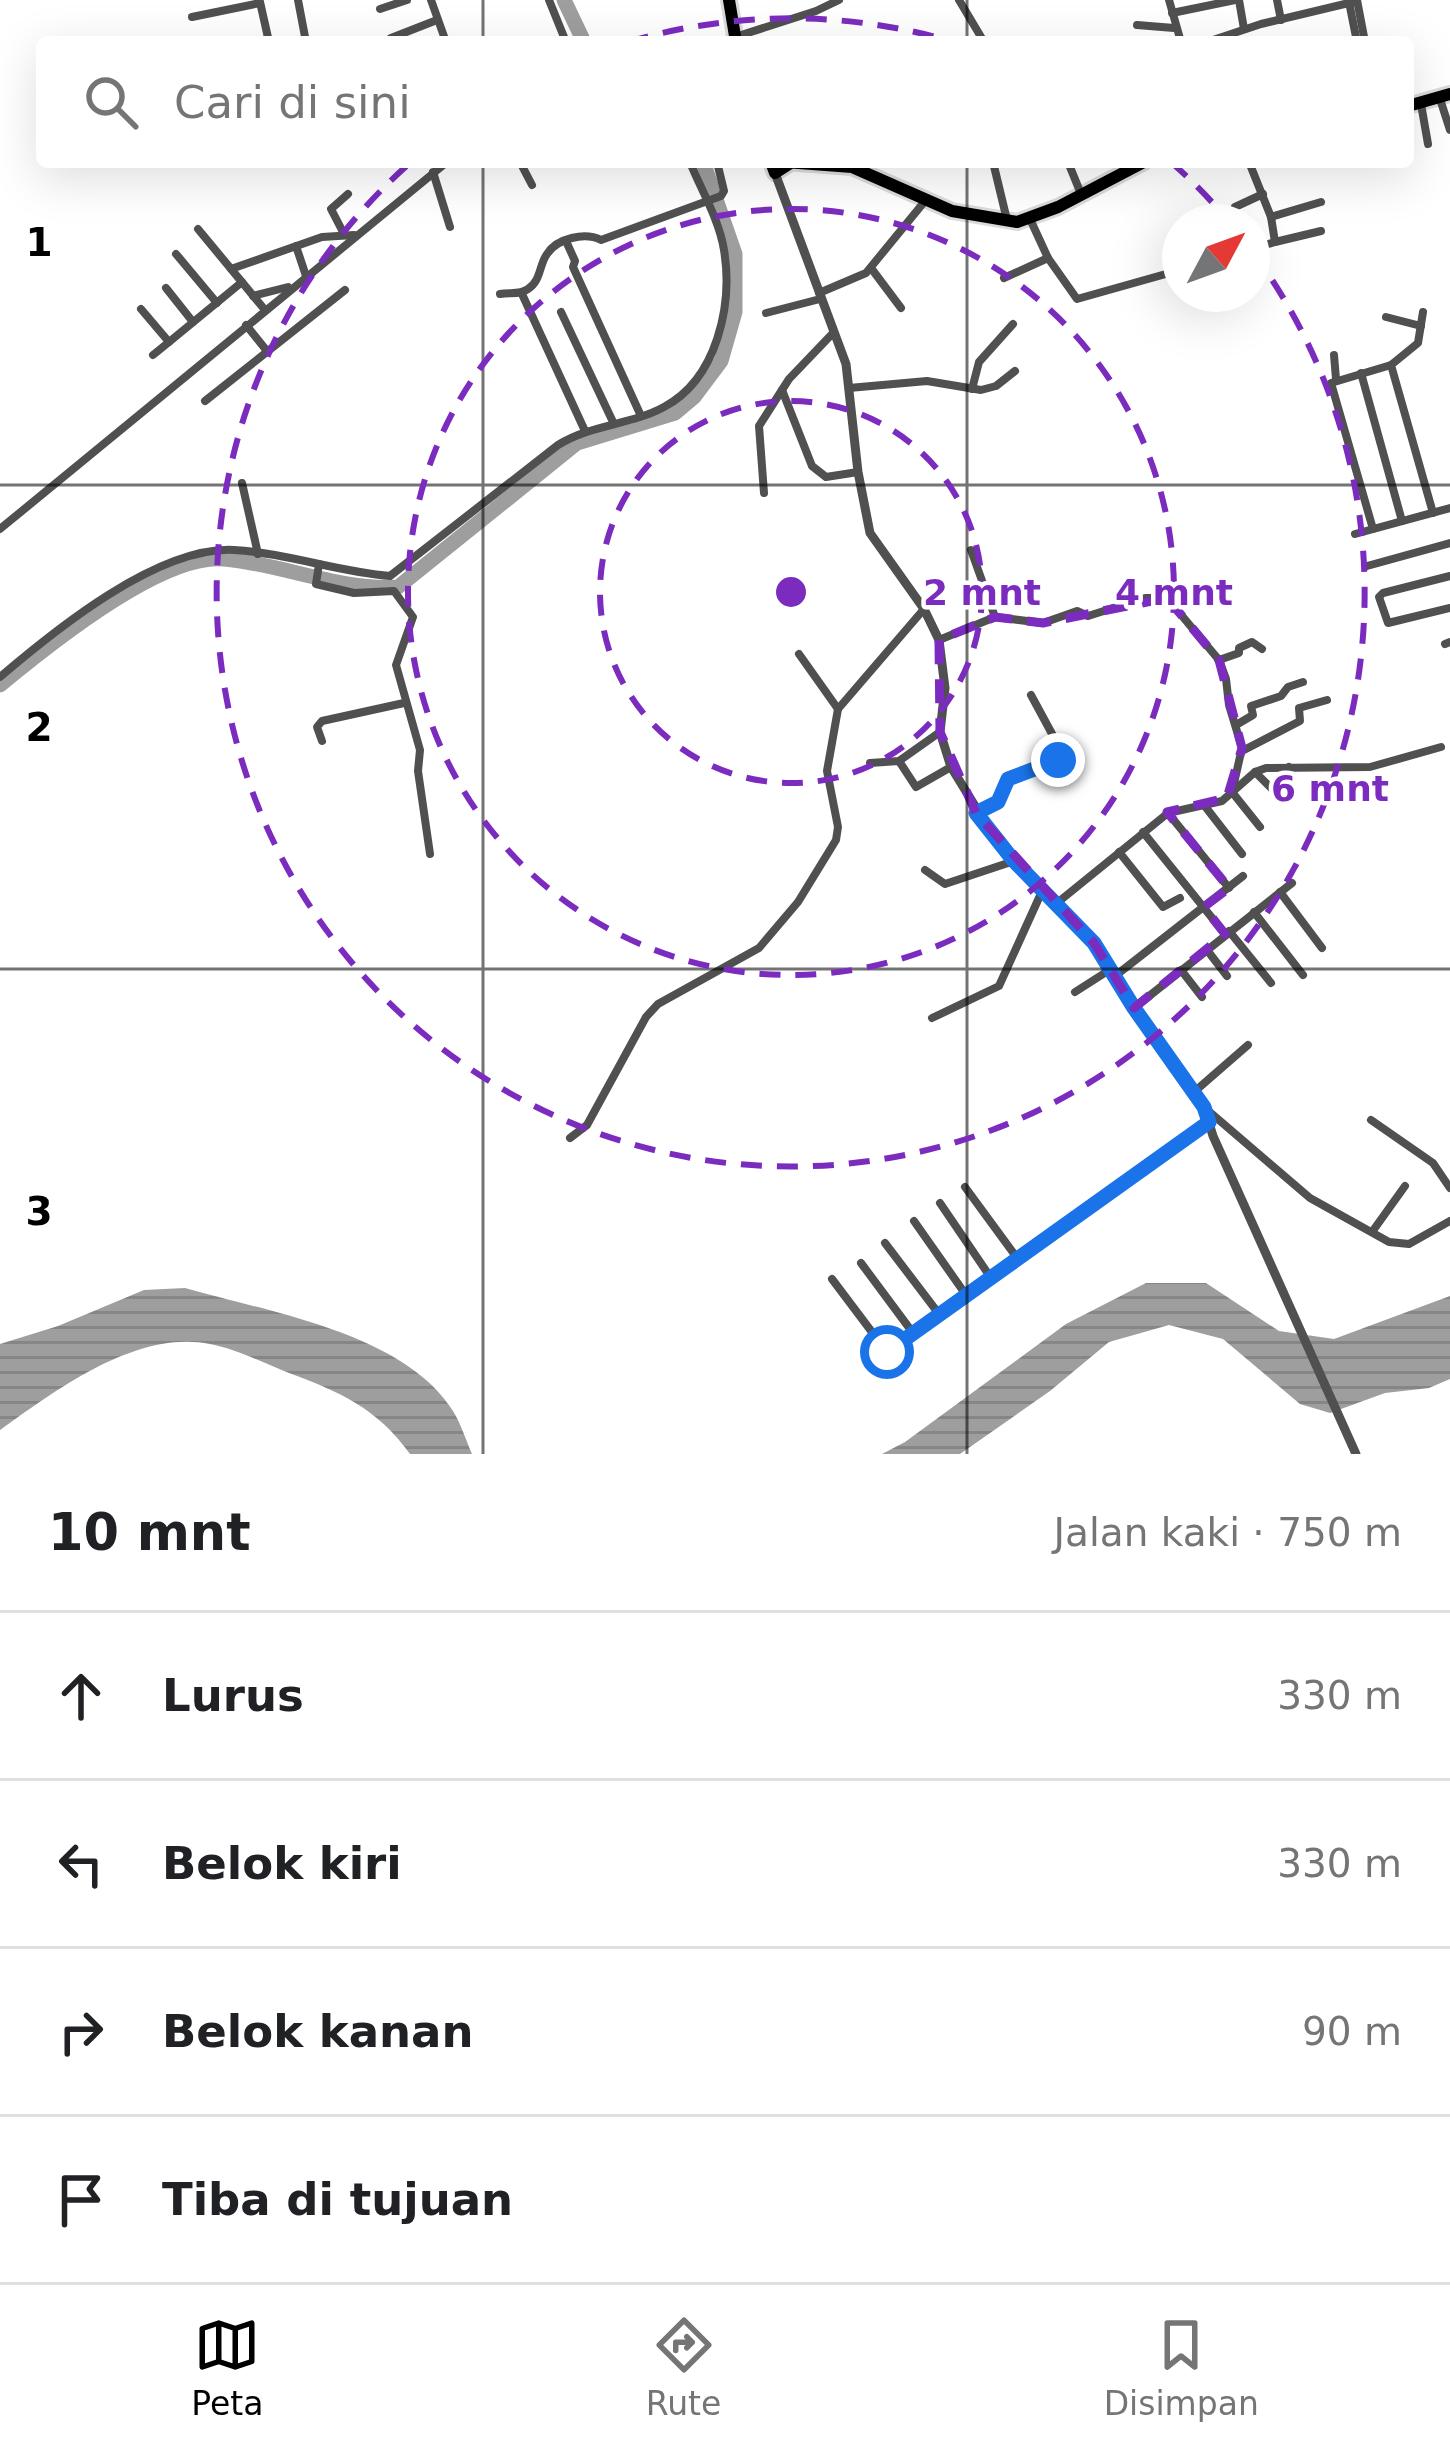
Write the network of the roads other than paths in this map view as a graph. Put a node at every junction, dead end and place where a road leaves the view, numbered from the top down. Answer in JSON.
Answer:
{"nodes":[{"id":1,"x":298,"y":0,"type":"edge"},
{"id":2,"x":407,"y":0,"type":"edge"},
{"id":3,"x":431,"y":0,"type":"edge"},
{"id":4,"x":549,"y":0,"type":"edge"},
{"id":5,"x":729,"y":0,"type":"edge"},
{"id":6,"x":838,"y":0,"type":"edge"},
{"id":7,"x":959,"y":0,"type":"edge"},
{"id":8,"x":1169,"y":0,"type":"edge"},
{"id":9,"x":1237,"y":0,"type":"edge"},
{"id":10,"x":1277,"y":0,"type":"edge"},
{"id":11,"x":1312,"y":0,"type":"edge"},
{"id":12,"x":1353,"y":1,"type":"edge"},
{"id":13,"x":260,"y":2,"type":"edge"},
{"id":14,"x":380,"y":9,"type":"dead end"},
{"id":15,"x":1314,"y":13,"type":"junction"},
{"id":16,"x":1172,"y":14,"type":"junction"},
{"id":17,"x":192,"y":17,"type":"dead end"},
{"id":18,"x":437,"y":20,"type":"junction"},
{"id":19,"x":1281,"y":20,"type":"junction"},
{"id":20,"x":1137,"y":25,"type":"dead end"},
{"id":21,"x":1175,"y":28,"type":"junction"},
{"id":22,"x":1244,"y":29,"type":"junction"},
{"id":23,"x":267,"y":36,"type":"edge"},
{"id":24,"x":305,"y":36,"type":"edge"},
{"id":25,"x":396,"y":36,"type":"edge"},
{"id":26,"x":444,"y":36,"type":"edge"},
{"id":27,"x":564,"y":36,"type":"edge"},
{"id":28,"x":735,"y":36,"type":"edge"},
{"id":29,"x":745,"y":36,"type":"edge"},
{"id":30,"x":980,"y":36,"type":"edge"},
{"id":31,"x":1178,"y":36,"type":"edge"},
{"id":32,"x":1224,"y":36,"type":"edge"},
{"id":33,"x":1360,"y":36,"type":"edge"},
{"id":34,"x":1445,"y":96,"type":"edge"},
{"id":35,"x":1414,"y":105,"type":"edge"},
{"id":36,"x":1450,"y":130,"type":"edge"},
{"id":37,"x":1428,"y":144,"type":"dead end"},
{"id":38,"x":439,"y":168,"type":"edge"},
{"id":39,"x":523,"y":168,"type":"edge"},
{"id":40,"x":694,"y":168,"type":"edge"},
{"id":41,"x":718,"y":168,"type":"edge"},
{"id":42,"x":781,"y":168,"type":"edge"},
{"id":43,"x":854,"y":168,"type":"edge"},
{"id":44,"x":994,"y":168,"type":"edge"},
{"id":45,"x":1071,"y":168,"type":"edge"},
{"id":46,"x":1133,"y":168,"type":"edge"},
{"id":47,"x":1252,"y":168,"type":"edge"},
{"id":48,"x":433,"y":172,"type":"junction"},
{"id":49,"x":532,"y":185,"type":"dead end"},
{"id":50,"x":348,"y":194,"type":"dead end"},
{"id":51,"x":1263,"y":194,"type":"junction"},
{"id":52,"x":1082,"y":195,"type":"junction"},
{"id":53,"x":713,"y":199,"type":"junction"},
{"id":54,"x":925,"y":201,"type":"junction"},
{"id":55,"x":1322,"y":202,"type":"dead end"},
{"id":56,"x":1240,"y":204,"type":"edge"},
{"id":57,"x":1271,"y":217,"type":"junction"},
{"id":58,"x":1030,"y":219,"type":"junction"},
{"id":59,"x":1007,"y":222,"type":"junction"},
{"id":60,"x":451,"y":227,"type":"dead end"},
{"id":61,"x":198,"y":230,"type":"dead end"},
{"id":62,"x":1321,"y":231,"type":"dead end"},
{"id":63,"x":344,"y":234,"type":"junction"},
{"id":64,"x":356,"y":235,"type":"junction"},
{"id":65,"x":566,"y":241,"type":"junction"},
{"id":66,"x":1275,"y":242,"type":"junction"},
{"id":67,"x":1270,"y":243,"type":"edge"},
{"id":68,"x":296,"y":246,"type":"junction"},
{"id":69,"x":176,"y":254,"type":"dead end"},
{"id":70,"x":1048,"y":258,"type":"junction"},
{"id":71,"x":871,"y":268,"type":"junction"},
{"id":72,"x":231,"y":269,"type":"junction"},
{"id":73,"x":1162,"y":275,"type":"edge"},
{"id":74,"x":306,"y":277,"type":"junction"},
{"id":75,"x":1004,"y":278,"type":"dead end"},
{"id":76,"x":242,"y":282,"type":"junction"},
{"id":77,"x":295,"y":285,"type":"junction"},
{"id":78,"x":166,"y":288,"type":"dead end"},
{"id":79,"x":345,"y":290,"type":"dead end"},
{"id":80,"x":500,"y":294,"type":"dead end"},
{"id":81,"x":522,"y":294,"type":"junction"},
{"id":82,"x":253,"y":296,"type":"junction"},
{"id":83,"x":819,"y":296,"type":"junction"},
{"id":84,"x":217,"y":303,"type":"junction"},
{"id":85,"x":901,"y":308,"type":"dead end"},
{"id":86,"x":141,"y":309,"type":"dead end"},
{"id":87,"x":265,"y":310,"type":"junction"},
{"id":88,"x":561,"y":312,"type":"dead end"},
{"id":89,"x":1423,"y":312,"type":"dead end"},
{"id":90,"x":766,"y":313,"type":"dead end"},
{"id":91,"x":1386,"y":317,"type":"dead end"},
{"id":92,"x":194,"y":322,"type":"junction"},
{"id":93,"x":1013,"y":324,"type":"dead end"},
{"id":94,"x":246,"y":325,"type":"junction"},
{"id":95,"x":1421,"y":326,"type":"junction"},
{"id":96,"x":834,"y":332,"type":"junction"},
{"id":97,"x":169,"y":342,"type":"junction"},
{"id":98,"x":267,"y":351,"type":"junction"},
{"id":99,"x":153,"y":355,"type":"dead end"},
{"id":100,"x":1334,"y":355,"type":"dead end"},
{"id":101,"x":1391,"y":365,"type":"junction"},
{"id":102,"x":1015,"y":371,"type":"dead end"},
{"id":103,"x":1361,"y":373,"type":"junction"},
{"id":104,"x":1336,"y":380,"type":"junction"},
{"id":105,"x":849,"y":388,"type":"junction"},
{"id":106,"x":972,"y":388,"type":"junction"},
{"id":107,"x":782,"y":390,"type":"junction"},
{"id":108,"x":205,"y":401,"type":"dead end"},
{"id":109,"x":641,"y":416,"type":"junction"},
{"id":110,"x":613,"y":422,"type":"junction"},
{"id":111,"x":585,"y":431,"type":"junction"},
{"id":112,"x":858,"y":472,"type":"junction"},
{"id":113,"x":242,"y":483,"type":"dead end"},
{"id":114,"x":764,"y":493,"type":"dead end"},
{"id":115,"x":1450,"y":508,"type":"edge"},
{"id":116,"x":1433,"y":513,"type":"junction"},
{"id":117,"x":1402,"y":521,"type":"junction"},
{"id":118,"x":0,"y":529,"type":"edge"},
{"id":119,"x":1373,"y":529,"type":"junction"},
{"id":120,"x":1355,"y":534,"type":"dead end"},
{"id":121,"x":1450,"y":543,"type":"edge"},
{"id":122,"x":971,"y":550,"type":"dead end"},
{"id":123,"x":258,"y":554,"type":"junction"},
{"id":124,"x":1367,"y":566,"type":"dead end"},
{"id":125,"x":318,"y":567,"type":"junction"},
{"id":126,"x":1450,"y":576,"type":"edge"},
{"id":127,"x":1450,"y":608,"type":"edge"},
{"id":128,"x":924,"y":609,"type":"junction"},
{"id":129,"x":995,"y":617,"type":"junction"},
{"id":130,"x":939,"y":640,"type":"junction"},
{"id":131,"x":1262,"y":649,"type":"dead end"},
{"id":132,"x":800,"y":654,"type":"dead end"},
{"id":133,"x":1219,"y":660,"type":"junction"},
{"id":134,"x":0,"y":676,"type":"edge"},
{"id":135,"x":1303,"y":682,"type":"dead end"},
{"id":136,"x":1031,"y":695,"type":"dead end"},
{"id":137,"x":1327,"y":700,"type":"dead end"},
{"id":138,"x":404,"y":703,"type":"junction"},
{"id":139,"x":838,"y":709,"type":"junction"},
{"id":140,"x":1236,"y":725,"type":"junction"},
{"id":141,"x":940,"y":732,"type":"junction"},
{"id":142,"x":322,"y":741,"type":"dead end"},
{"id":143,"x":1441,"y":747,"type":"dead end"},
{"id":144,"x":1241,"y":751,"type":"junction"},
{"id":145,"x":899,"y":761,"type":"junction"},
{"id":146,"x":870,"y":763,"type":"dead end"},
{"id":147,"x":951,"y":767,"type":"junction"},
{"id":148,"x":1288,"y":767,"type":"junction"},
{"id":149,"x":1255,"y":772,"type":"junction"},
{"id":150,"x":1232,"y":793,"type":"junction"},
{"id":151,"x":1204,"y":805,"type":"junction"},
{"id":152,"x":976,"y":813,"type":"junction"},
{"id":153,"x":1168,"y":813,"type":"junction"},
{"id":154,"x":1260,"y":827,"type":"dead end"},
{"id":155,"x":1143,"y":832,"type":"junction"},
{"id":156,"x":1119,"y":852,"type":"junction"},
{"id":157,"x":430,"y":854,"type":"dead end"},
{"id":158,"x":1242,"y":854,"type":"dead end"},
{"id":159,"x":1014,"y":861,"type":"junction"},
{"id":160,"x":925,"y":870,"type":"dead end"},
{"id":161,"x":1244,"y":876,"type":"dead end"},
{"id":162,"x":1292,"y":883,"type":"dead end"},
{"id":163,"x":1229,"y":888,"type":"junction"},
{"id":164,"x":1043,"y":890,"type":"junction"},
{"id":165,"x":1280,"y":892,"type":"junction"},
{"id":166,"x":1180,"y":898,"type":"dead end"},
{"id":167,"x":1057,"y":903,"type":"junction"},
{"id":168,"x":1204,"y":908,"type":"junction"},
{"id":169,"x":1254,"y":913,"type":"junction"},
{"id":170,"x":1227,"y":932,"type":"junction"},
{"id":171,"x":1322,"y":948,"type":"dead end"},
{"id":172,"x":1207,"y":950,"type":"junction"},
{"id":173,"x":1181,"y":970,"type":"junction"},
{"id":174,"x":1113,"y":972,"type":"junction"},
{"id":175,"x":1304,"y":975,"type":"dead end"},
{"id":176,"x":1227,"y":976,"type":"dead end"},
{"id":177,"x":1271,"y":983,"type":"dead end"},
{"id":178,"x":1075,"y":992,"type":"dead end"},
{"id":179,"x":1202,"y":997,"type":"dead end"},
{"id":180,"x":1134,"y":1008,"type":"junction"},
{"id":181,"x":932,"y":1018,"type":"dead end"},
{"id":182,"x":1248,"y":1045,"type":"dead end"},
{"id":183,"x":1194,"y":1092,"type":"junction"},
{"id":184,"x":1204,"y":1107,"type":"junction"},
{"id":185,"x":1371,"y":1120,"type":"dead end"},
{"id":186,"x":1209,"y":1122,"type":"junction"},
{"id":187,"x":570,"y":1138,"type":"dead end"},
{"id":188,"x":965,"y":1186,"type":"dead end"},
{"id":189,"x":1405,"y":1186,"type":"dead end"},
{"id":190,"x":1450,"y":1188,"type":"edge"},
{"id":191,"x":940,"y":1203,"type":"dead end"},
{"id":192,"x":1450,"y":1221,"type":"edge"},
{"id":193,"x":914,"y":1222,"type":"dead end"},
{"id":194,"x":1372,"y":1232,"type":"junction"},
{"id":195,"x":884,"y":1243,"type":"dead end"},
{"id":196,"x":1017,"y":1258,"type":"junction"},
{"id":197,"x":861,"y":1263,"type":"dead end"},
{"id":198,"x":991,"y":1278,"type":"junction"},
{"id":199,"x":832,"y":1279,"type":"dead end"},
{"id":200,"x":966,"y":1295,"type":"junction"},
{"id":201,"x":939,"y":1314,"type":"junction"},
{"id":202,"x":913,"y":1333,"type":"junction"},
{"id":203,"x":1356,"y":1454,"type":"edge"}],
"edges":[{"from":1,"to":24,"type":"street"},
{"from":2,"to":14,"type":"street"},
{"from":3,"to":18,"type":"street"},
{"from":4,"to":27,"type":"street"},
{"from":5,"to":28,"type":"main road"},
{"from":6,"to":29,"type":"street"},
{"from":7,"to":30,"type":"street"},
{"from":8,"to":16,"type":"street"},
{"from":9,"to":16,"type":"street"},
{"from":9,"to":22,"type":"street"},
{"from":10,"to":19,"type":"street"},
{"from":11,"to":15,"type":"street"},
{"from":12,"to":15,"type":"street"},
{"from":12,"to":33,"type":"street"},
{"from":13,"to":17,"type":"street"},
{"from":13,"to":23,"type":"street"},
{"from":15,"to":19,"type":"street"},
{"from":16,"to":21,"type":"street"},
{"from":18,"to":25,"type":"street"},
{"from":18,"to":26,"type":"street"},
{"from":19,"to":22,"type":"street"},
{"from":20,"to":21,"type":"street"},
{"from":21,"to":31,"type":"street"},
{"from":22,"to":32,"type":"street"},
{"from":34,"to":35,"type":"main road"},
{"from":34,"to":36,"type":"street"},
{"from":35,"to":37,"type":"street"},
{"from":38,"to":48,"type":"street"},
{"from":39,"to":49,"type":"street"},
{"from":40,"to":53,"type":"street"},
{"from":41,"to":53,"type":"street"},
{"from":42,"to":83,"type":"street"},
{"from":43,"to":54,"type":"main road"},
{"from":44,"to":59,"type":"street"},
{"from":45,"to":52,"type":"street"},
{"from":46,"to":52,"type":"main road"},
{"from":47,"to":51,"type":"street"},
{"from":48,"to":60,"type":"street"},
{"from":48,"to":64,"type":"street"},
{"from":50,"to":63,"type":"street"},
{"from":51,"to":56,"type":"street"},
{"from":51,"to":57,"type":"street"},
{"from":52,"to":58,"type":"main road"},
{"from":53,"to":65,"type":"street"},
{"from":53,"to":109,"type":"street"},
{"from":54,"to":59,"type":"main road"},
{"from":54,"to":71,"type":"street"},
{"from":55,"to":57,"type":"street"},
{"from":57,"to":66,"type":"street"},
{"from":58,"to":59,"type":"main road"},
{"from":58,"to":70,"type":"street"},
{"from":61,"to":72,"type":"street"},
{"from":62,"to":66,"type":"street"},
{"from":63,"to":64,"type":"street"},
{"from":63,"to":68,"type":"street"},
{"from":64,"to":74,"type":"street"},
{"from":65,"to":81,"type":"street"},
{"from":65,"to":109,"type":"street"},
{"from":66,"to":67,"type":"street"},
{"from":68,"to":72,"type":"street"},
{"from":68,"to":74,"type":"street"},
{"from":69,"to":84,"type":"street"},
{"from":70,"to":73,"type":"street"},
{"from":70,"to":75,"type":"street"},
{"from":71,"to":83,"type":"street"},
{"from":71,"to":85,"type":"street"},
{"from":72,"to":76,"type":"street"},
{"from":74,"to":77,"type":"street"},
{"from":76,"to":82,"type":"street"},
{"from":76,"to":84,"type":"street"},
{"from":77,"to":82,"type":"street"},
{"from":77,"to":87,"type":"street"},
{"from":78,"to":92,"type":"street"},
{"from":79,"to":98,"type":"street"},
{"from":80,"to":81,"type":"street"},
{"from":81,"to":111,"type":"street"},
{"from":82,"to":87,"type":"street"},
{"from":83,"to":90,"type":"street"},
{"from":83,"to":96,"type":"street"},
{"from":84,"to":92,"type":"street"},
{"from":86,"to":97,"type":"street"},
{"from":87,"to":94,"type":"street"},
{"from":88,"to":110,"type":"street"},
{"from":89,"to":95,"type":"street"},
{"from":91,"to":95,"type":"street"},
{"from":92,"to":97,"type":"street"},
{"from":93,"to":106,"type":"street"},
{"from":94,"to":98,"type":"street"},
{"from":94,"to":118,"type":"street"},
{"from":95,"to":101,"type":"street"},
{"from":96,"to":105,"type":"street"},
{"from":96,"to":107,"type":"street"},
{"from":97,"to":99,"type":"street"},
{"from":98,"to":108,"type":"street"},
{"from":100,"to":104,"type":"street"},
{"from":101,"to":103,"type":"street"},
{"from":101,"to":116,"type":"street"},
{"from":102,"to":106,"type":"street"},
{"from":103,"to":104,"type":"street"},
{"from":103,"to":117,"type":"street"},
{"from":104,"to":119,"type":"street"},
{"from":105,"to":106,"type":"street"},
{"from":105,"to":112,"type":"street"},
{"from":107,"to":112,"type":"street"},
{"from":107,"to":114,"type":"street"},
{"from":109,"to":110,"type":"street"},
{"from":110,"to":111,"type":"street"},
{"from":111,"to":125,"type":"street"},
{"from":112,"to":128,"type":"street"},
{"from":113,"to":123,"type":"street"},
{"from":115,"to":116,"type":"street"},
{"from":116,"to":117,"type":"street"},
{"from":117,"to":119,"type":"street"},
{"from":119,"to":120,"type":"street"},
{"from":121,"to":124,"type":"street"},
{"from":122,"to":129,"type":"street"},
{"from":123,"to":125,"type":"street"},
{"from":123,"to":134,"type":"street"},
{"from":125,"to":138,"type":"street"},
{"from":126,"to":127,"type":"street"},
{"from":128,"to":130,"type":"street"},
{"from":128,"to":139,"type":"street"},
{"from":129,"to":130,"type":"street"},
{"from":129,"to":133,"type":"street"},
{"from":130,"to":141,"type":"street"},
{"from":131,"to":133,"type":"street"},
{"from":132,"to":139,"type":"street"},
{"from":133,"to":140,"type":"street"},
{"from":135,"to":140,"type":"street"},
{"from":136,"to":152,"type":"street"},
{"from":137,"to":144,"type":"street"},
{"from":138,"to":142,"type":"street"},
{"from":138,"to":157,"type":"street"},
{"from":139,"to":187,"type":"street"},
{"from":140,"to":144,"type":"street"},
{"from":141,"to":145,"type":"street"},
{"from":141,"to":147,"type":"street"},
{"from":143,"to":148,"type":"street"},
{"from":144,"to":150,"type":"street"},
{"from":145,"to":146,"type":"street"},
{"from":145,"to":147,"type":"street"},
{"from":147,"to":152,"type":"street"},
{"from":148,"to":149,"type":"street"},
{"from":148,"to":149,"type":"street"},
{"from":149,"to":150,"type":"street"},
{"from":150,"to":151,"type":"street"},
{"from":150,"to":154,"type":"street"},
{"from":151,"to":153,"type":"street"},
{"from":151,"to":158,"type":"street"},
{"from":152,"to":159,"type":"street"},
{"from":153,"to":155,"type":"street"},
{"from":153,"to":163,"type":"street"},
{"from":155,"to":156,"type":"street"},
{"from":155,"to":168,"type":"street"},
{"from":156,"to":166,"type":"street"},
{"from":156,"to":167,"type":"street"},
{"from":159,"to":160,"type":"street"},
{"from":159,"to":164,"type":"street"},
{"from":161,"to":163,"type":"street"},
{"from":162,"to":165,"type":"street"},
{"from":163,"to":168,"type":"street"},
{"from":164,"to":167,"type":"street"},
{"from":164,"to":181,"type":"street"},
{"from":165,"to":169,"type":"street"},
{"from":165,"to":171,"type":"street"},
{"from":167,"to":174,"type":"street"},
{"from":168,"to":170,"type":"street"},
{"from":168,"to":174,"type":"street"},
{"from":169,"to":170,"type":"street"},
{"from":169,"to":175,"type":"street"},
{"from":170,"to":172,"type":"street"},
{"from":170,"to":177,"type":"street"},
{"from":172,"to":173,"type":"street"},
{"from":172,"to":176,"type":"street"},
{"from":173,"to":179,"type":"street"},
{"from":173,"to":180,"type":"street"},
{"from":174,"to":178,"type":"street"},
{"from":174,"to":180,"type":"street"},
{"from":180,"to":183,"type":"street"},
{"from":182,"to":183,"type":"street"},
{"from":183,"to":184,"type":"street"},
{"from":184,"to":186,"type":"street"},
{"from":184,"to":194,"type":"street"},
{"from":185,"to":190,"type":"street"},
{"from":186,"to":196,"type":"street"},
{"from":186,"to":203,"type":"street"},
{"from":188,"to":196,"type":"street"},
{"from":189,"to":194,"type":"street"},
{"from":191,"to":198,"type":"street"},
{"from":192,"to":194,"type":"street"},
{"from":193,"to":200,"type":"street"},
{"from":195,"to":201,"type":"street"},
{"from":196,"to":198,"type":"street"},
{"from":197,"to":202,"type":"street"},
{"from":198,"to":200,"type":"street"},
{"from":199,"to":202,"type":"street"},
{"from":200,"to":201,"type":"street"},
{"from":201,"to":202,"type":"street"}]}
